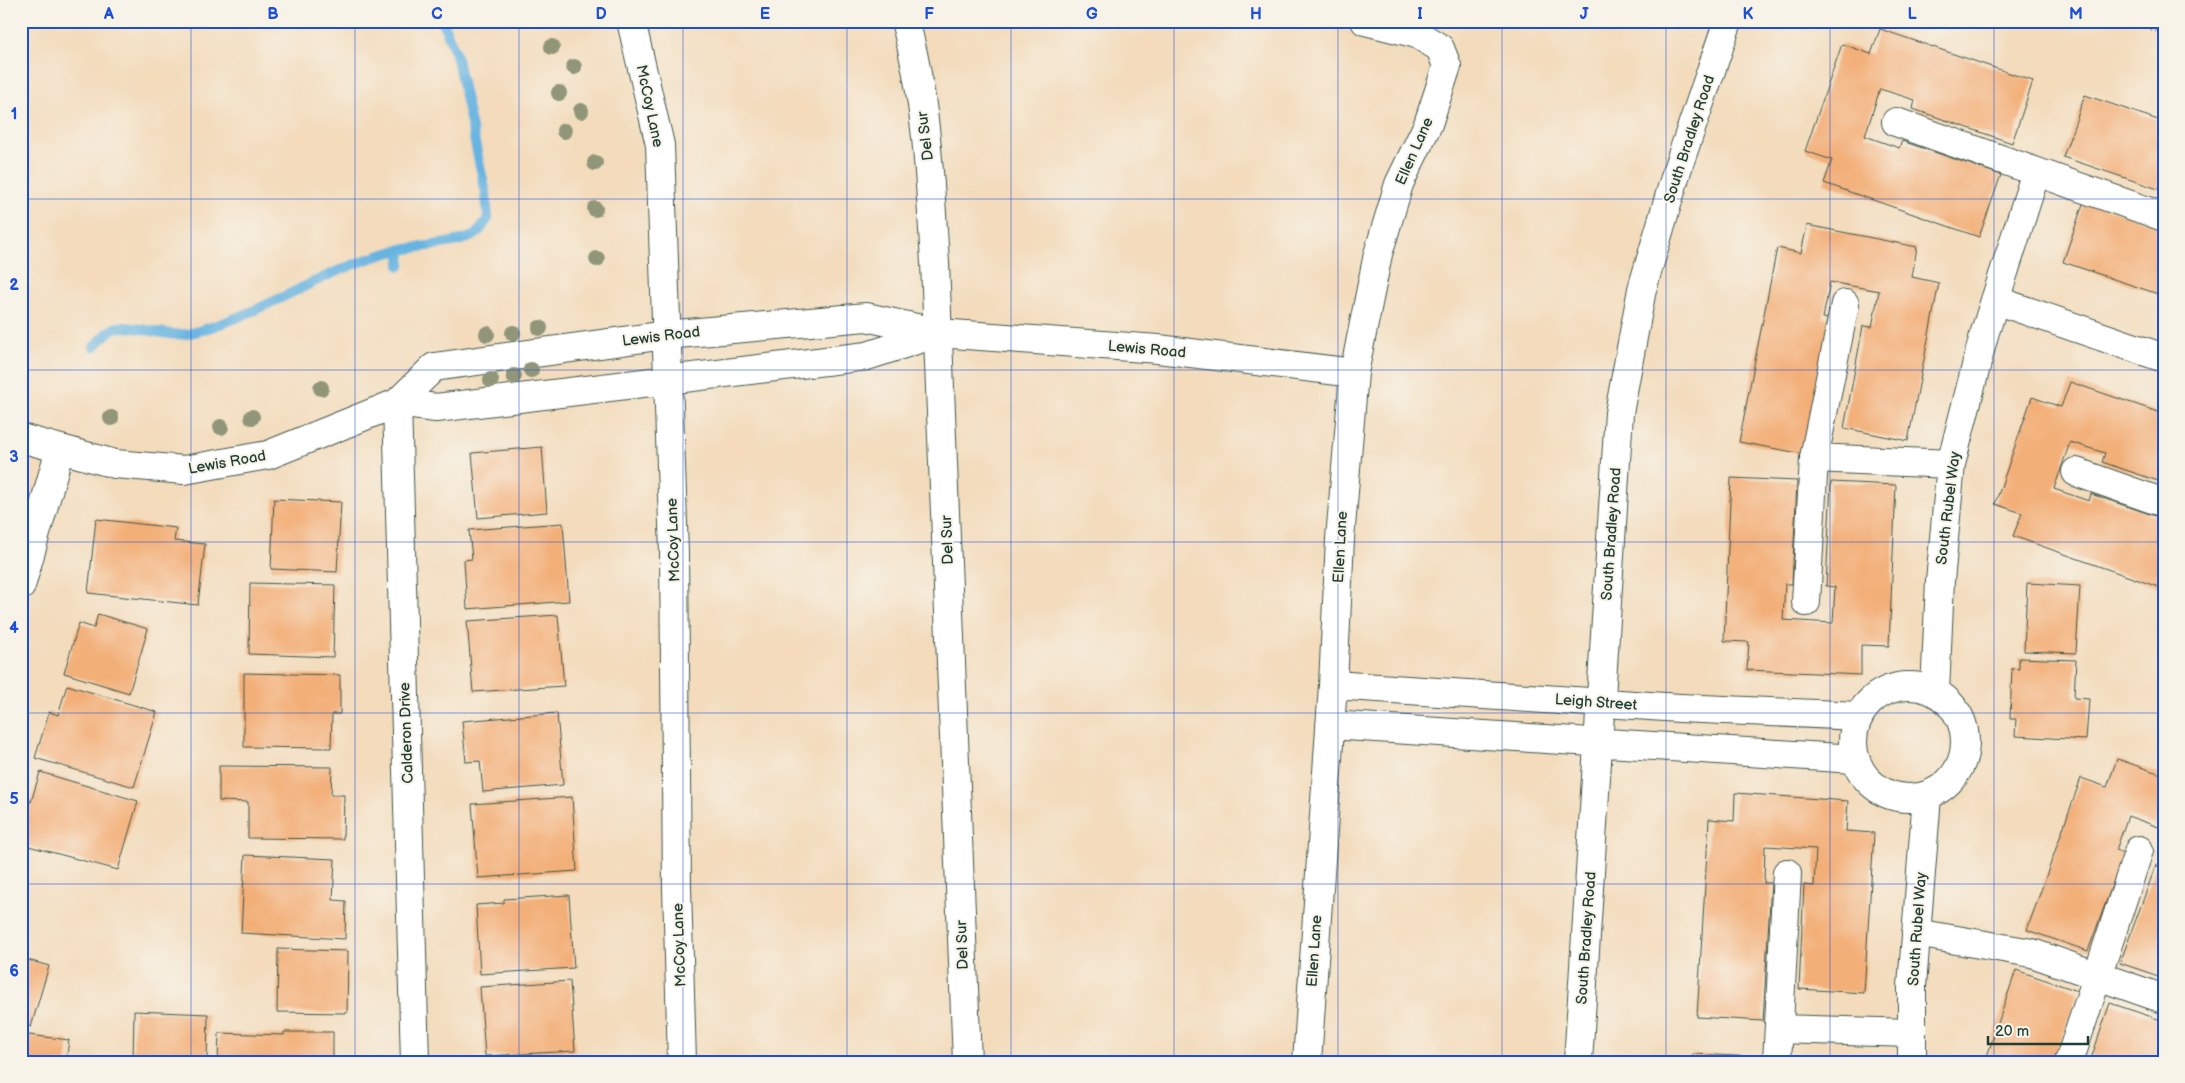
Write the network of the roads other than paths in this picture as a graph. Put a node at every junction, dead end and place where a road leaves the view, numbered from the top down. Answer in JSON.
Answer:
{"nodes":[{"id":1,"x":631,"y":21,"type":"edge"},
{"id":2,"x":905,"y":21,"type":"edge"},
{"id":3,"x":1365,"y":21,"type":"edge"},
{"id":4,"x":1728,"y":21,"type":"edge"},
{"id":5,"x":1896,"y":122,"type":"dead end"},
{"id":6,"x":2036,"y":172,"type":"junction"},
{"id":7,"x":2164,"y":217,"type":"edge"},
{"id":8,"x":1996,"y":300,"type":"junction"},
{"id":9,"x":1845,"y":304,"type":"dead end"},
{"id":10,"x":939,"y":333,"type":"junction"},
{"id":11,"x":666,"y":335,"type":"junction"},
{"id":12,"x":2164,"y":358,"type":"edge"},
{"id":13,"x":1354,"y":373,"type":"junction"},
{"id":14,"x":668,"y":379,"type":"junction"},
{"id":15,"x":397,"y":403,"type":"junction"},
{"id":16,"x":21,"y":438,"type":"edge"},
{"id":17,"x":60,"y":448,"type":"junction"},
{"id":18,"x":1814,"y":458,"type":"junction"},
{"id":19,"x":1951,"y":464,"type":"junction"},
{"id":20,"x":2076,"y":472,"type":"dead end"},
{"id":21,"x":2164,"y":503,"type":"edge"},
{"id":22,"x":21,"y":586,"type":"edge"},
{"id":23,"x":1806,"y":602,"type":"dead end"},
{"id":24,"x":1334,"y":685,"type":"junction"},
{"id":25,"x":1935,"y":692,"type":"junction"},
{"id":26,"x":1600,"y":702,"type":"junction"},
{"id":27,"x":1859,"y":716,"type":"junction"},
{"id":28,"x":1330,"y":725,"type":"junction"},
{"id":29,"x":1598,"y":743,"type":"junction"},
{"id":30,"x":1855,"y":760,"type":"junction"},
{"id":31,"x":1927,"y":796,"type":"junction"},
{"id":32,"x":2139,"y":850,"type":"dead end"},
{"id":33,"x":1787,"y":873,"type":"dead end"},
{"id":34,"x":1916,"y":933,"type":"junction"},
{"id":35,"x":2097,"y":976,"type":"junction"},
{"id":36,"x":2164,"y":999,"type":"edge"},
{"id":37,"x":1778,"y":1030,"type":"junction"},
{"id":38,"x":1912,"y":1033,"type":"junction"},
{"id":39,"x":415,"y":1062,"type":"edge"},
{"id":40,"x":682,"y":1062,"type":"edge"},
{"id":41,"x":967,"y":1062,"type":"edge"},
{"id":42,"x":1307,"y":1062,"type":"edge"},
{"id":43,"x":1578,"y":1062,"type":"edge"},
{"id":44,"x":1777,"y":1062,"type":"edge"},
{"id":45,"x":1912,"y":1062,"type":"edge"},
{"id":46,"x":2069,"y":1062,"type":"edge"}],
"edges":[{"from":1,"to":11,"type":"street","name":"McCoy Lane"},
{"from":2,"to":10,"type":"street","name":"Del Sur"},
{"from":3,"to":13,"type":"street","name":"Ellen Lane"},
{"from":4,"to":26,"type":"street","name":"South Bradley Road"},
{"from":5,"to":6,"type":"street"},
{"from":6,"to":7,"type":"street"},
{"from":6,"to":8,"type":"street","name":"South Rubel Way"},
{"from":8,"to":12,"type":"street"},
{"from":8,"to":19,"type":"street","name":"South Rubel Way"},
{"from":9,"to":18,"type":"street"},
{"from":10,"to":11,"type":"street","name":"Lewis Road"},
{"from":10,"to":13,"type":"street","name":"Lewis Road"},
{"from":10,"to":14,"type":"street","name":"Lewis Road"},
{"from":10,"to":41,"type":"street","name":"Del Sur"},
{"from":11,"to":14,"type":"street","name":"McCoy Lane"},
{"from":11,"to":15,"type":"street","name":"Lewis Road"},
{"from":13,"to":24,"type":"street","name":"Ellen Lane"},
{"from":14,"to":15,"type":"street","name":"Lewis Road"},
{"from":14,"to":40,"type":"street","name":"McCoy Lane"},
{"from":15,"to":17,"type":"street","name":"Lewis Road"},
{"from":15,"to":39,"type":"street","name":"Calderon Drive"},
{"from":16,"to":17,"type":"street","name":"Lewis Road"},
{"from":17,"to":22,"type":"street"},
{"from":18,"to":19,"type":"street"},
{"from":18,"to":23,"type":"street"},
{"from":19,"to":25,"type":"street","name":"South Rubel Way"},
{"from":20,"to":21,"type":"street"},
{"from":24,"to":26,"type":"street","name":"Leigh Street"},
{"from":24,"to":28,"type":"street","name":"Ellen Lane"},
{"from":25,"to":27,"type":"street"},
{"from":25,"to":31,"type":"street"},
{"from":26,"to":27,"type":"street","name":"Leigh Street"},
{"from":26,"to":29,"type":"street","name":"South Bradley Road"},
{"from":27,"to":30,"type":"street"},
{"from":28,"to":29,"type":"street"},
{"from":28,"to":42,"type":"street","name":"Ellen Lane"},
{"from":29,"to":30,"type":"street"},
{"from":29,"to":43,"type":"street","name":"South Bradley Road"},
{"from":30,"to":31,"type":"street"},
{"from":31,"to":34,"type":"street","name":"South Rubel Way"},
{"from":32,"to":35,"type":"street"},
{"from":33,"to":37,"type":"street"},
{"from":34,"to":35,"type":"street"},
{"from":34,"to":38,"type":"street","name":"South Rubel Way"},
{"from":35,"to":36,"type":"street"},
{"from":35,"to":46,"type":"street"},
{"from":37,"to":38,"type":"street"},
{"from":37,"to":44,"type":"street"},
{"from":38,"to":45,"type":"street","name":"South Rubel Way"}]}
